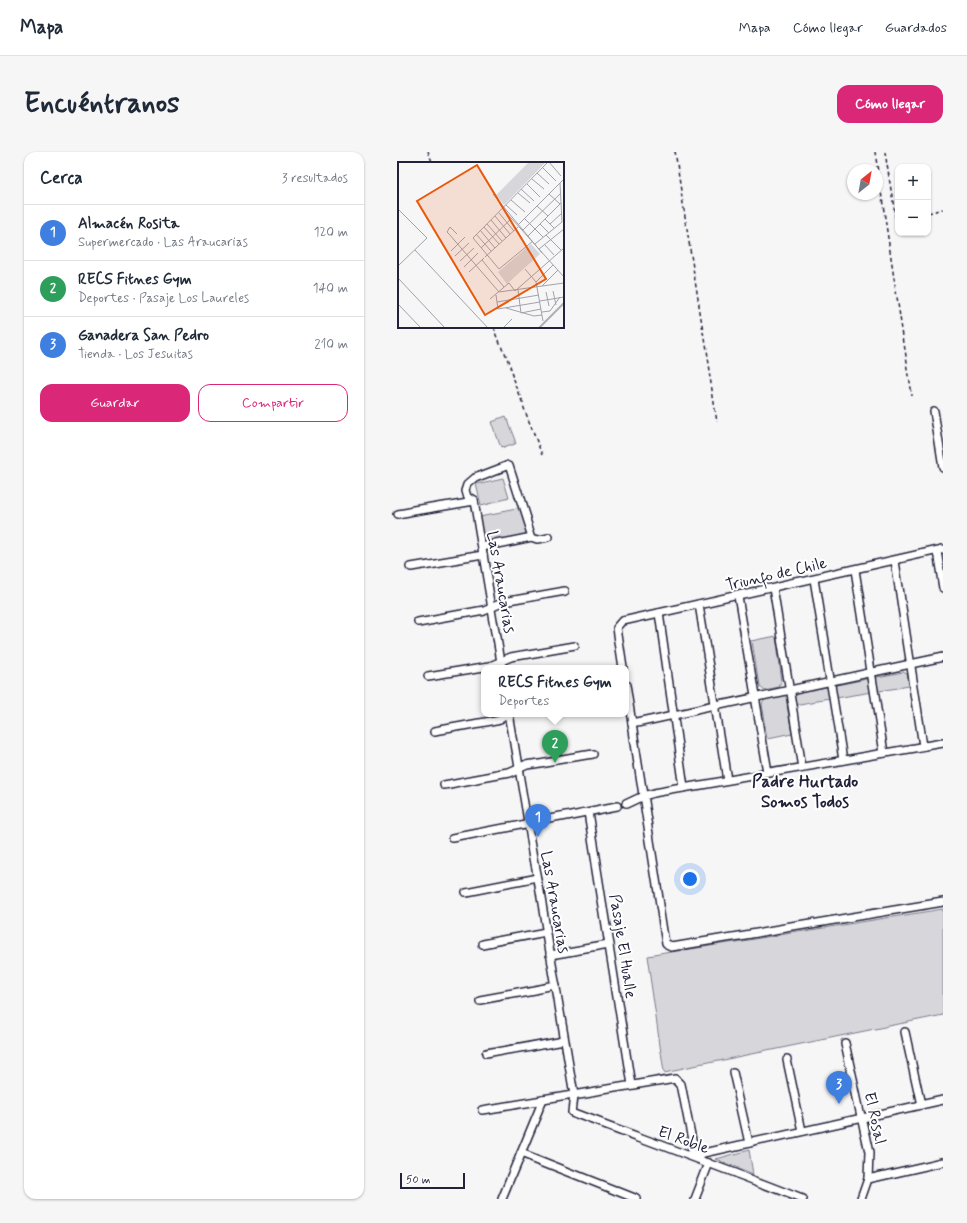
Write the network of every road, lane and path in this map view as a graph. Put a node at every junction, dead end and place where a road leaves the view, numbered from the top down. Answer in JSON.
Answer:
{"nodes":[{"id":1,"x":428,"y":152,"type":"edge"},
{"id":2,"x":675,"y":152,"type":"edge"},
{"id":3,"x":875,"y":152,"type":"edge"},
{"id":4,"x":885,"y":152,"type":"edge"},
{"id":5,"x":432,"y":162,"type":"edge"},
{"id":6,"x":943,"y":209,"type":"edge"},
{"id":7,"x":931,"y":211,"type":"edge"},
{"id":8,"x":895,"y":215,"type":"edge"},
{"id":9,"x":494,"y":328,"type":"edge"},
{"id":10,"x":912,"y":396,"type":"dead end"},
{"id":11,"x":934,"y":411,"type":"dead end"},
{"id":12,"x":717,"y":422,"type":"dead end"},
{"id":13,"x":542,"y":455,"type":"dead end"},
{"id":14,"x":943,"y":468,"type":"edge"},
{"id":15,"x":474,"y":501,"type":"junction"},
{"id":16,"x":397,"y":514,"type":"dead end"},
{"id":17,"x":549,"y":537,"type":"dead end"},
{"id":18,"x":532,"y":538,"type":"junction"},
{"id":19,"x":940,"y":550,"type":"edge"},
{"id":20,"x":483,"y":551,"type":"junction"},
{"id":21,"x":895,"y":561,"type":"junction"},
{"id":22,"x":410,"y":567,"type":"dead end"},
{"id":23,"x":855,"y":570,"type":"junction"},
{"id":24,"x":814,"y":579,"type":"junction"},
{"id":25,"x":773,"y":588,"type":"junction"},
{"id":26,"x":943,"y":588,"type":"edge"},
{"id":27,"x":565,"y":591,"type":"dead end"},
{"id":28,"x":738,"y":596,"type":"junction"},
{"id":29,"x":699,"y":604,"type":"junction"},
{"id":30,"x":492,"y":606,"type":"junction"},
{"id":31,"x":659,"y":613,"type":"junction"},
{"id":32,"x":418,"y":622,"type":"dead end"},
{"id":33,"x":575,"y":646,"type":"dead end"},
{"id":34,"x":943,"y":657,"type":"edge"},
{"id":35,"x":502,"y":664,"type":"edge"},
{"id":36,"x":910,"y":664,"type":"junction"},
{"id":37,"x":623,"y":665,"type":"edge"},
{"id":38,"x":481,"y":667,"type":"edge"},
{"id":39,"x":871,"y":672,"type":"junction"},
{"id":40,"x":428,"y":676,"type":"dead end"},
{"id":41,"x":830,"y":681,"type":"junction"},
{"id":42,"x":789,"y":690,"type":"junction"},
{"id":43,"x":755,"y":697,"type":"junction"},
{"id":44,"x":629,"y":704,"type":"edge"},
{"id":45,"x":715,"y":706,"type":"junction"},
{"id":46,"x":674,"y":715,"type":"junction"},
{"id":47,"x":505,"y":717,"type":"edge"},
{"id":48,"x":511,"y":717,"type":"edge"},
{"id":49,"x":632,"y":724,"type":"junction"},
{"id":50,"x":435,"y":731,"type":"dead end"},
{"id":51,"x":943,"y":742,"type":"edge"},
{"id":52,"x":922,"y":746,"type":"junction"},
{"id":53,"x":884,"y":752,"type":"junction"},
{"id":54,"x":592,"y":754,"type":"dead end"},
{"id":55,"x":843,"y":760,"type":"junction"},
{"id":56,"x":802,"y":767,"type":"junction"},
{"id":57,"x":519,"y":769,"type":"junction"},
{"id":58,"x":768,"y":773,"type":"junction"},
{"id":59,"x":727,"y":780,"type":"junction"},
{"id":60,"x":444,"y":785,"type":"dead end"},
{"id":61,"x":684,"y":788,"type":"junction"},
{"id":62,"x":643,"y":796,"type":"junction"},
{"id":63,"x":626,"y":804,"type":"dead end"},
{"id":64,"x":617,"y":806,"type":"dead end"},
{"id":65,"x":588,"y":812,"type":"junction"},
{"id":66,"x":528,"y":823,"type":"junction"},
{"id":67,"x":453,"y":838,"type":"dead end"},
{"id":68,"x":537,"y":878,"type":"junction"},
{"id":69,"x":466,"y":892,"type":"dead end"},
{"id":70,"x":943,"y":902,"type":"edge"},
{"id":71,"x":546,"y":932,"type":"junction"},
{"id":72,"x":482,"y":944,"type":"dead end"},
{"id":73,"x":609,"y":945,"type":"junction"},
{"id":74,"x":550,"y":955,"type":"junction"},
{"id":75,"x":556,"y":986,"type":"junction"},
{"id":76,"x":480,"y":1000,"type":"dead end"},
{"id":77,"x":905,"y":1032,"type":"dead end"},
{"id":78,"x":564,"y":1040,"type":"junction"},
{"id":79,"x":845,"y":1043,"type":"dead end"},
{"id":80,"x":486,"y":1054,"type":"dead end"},
{"id":81,"x":787,"y":1060,"type":"dead end"},
{"id":82,"x":733,"y":1072,"type":"dead end"},
{"id":83,"x":631,"y":1084,"type":"junction"},
{"id":84,"x":574,"y":1095,"type":"junction"},
{"id":85,"x":544,"y":1100,"type":"junction"},
{"id":86,"x":943,"y":1100,"type":"edge"},
{"id":87,"x":921,"y":1105,"type":"junction"},
{"id":88,"x":484,"y":1110,"type":"dead end"},
{"id":89,"x":862,"y":1118,"type":"junction"},
{"id":90,"x":802,"y":1132,"type":"junction"},
{"id":91,"x":749,"y":1143,"type":"junction"},
{"id":92,"x":521,"y":1153,"type":"junction"},
{"id":93,"x":691,"y":1156,"type":"junction"},
{"id":94,"x":943,"y":1162,"type":"edge"},
{"id":95,"x":709,"y":1163,"type":"junction"},
{"id":96,"x":868,"y":1179,"type":"junction"},
{"id":97,"x":502,"y":1199,"type":"edge"},
{"id":98,"x":637,"y":1199,"type":"edge"},
{"id":99,"x":695,"y":1199,"type":"edge"},
{"id":100,"x":802,"y":1199,"type":"edge"},
{"id":101,"x":861,"y":1199,"type":"edge"}],
"edges":[{"from":1,"to":5,"type":"path"},
{"from":2,"to":12,"type":"path"},
{"from":3,"to":10,"type":"path"},
{"from":4,"to":8,"type":"path"},
{"from":6,"to":7,"type":"path"},
{"from":9,"to":13,"type":"path"},
{"from":11,"to":14,"type":"street"},
{"from":15,"to":16,"type":"street"},
{"from":15,"to":18,"type":"street","name":"Las Araucarias"},
{"from":15,"to":20,"type":"street","name":"Las Araucarias"},
{"from":17,"to":18,"type":"street"},
{"from":18,"to":20,"type":"street"},
{"from":19,"to":21,"type":"street","name":"Triunfo de Chile"},
{"from":19,"to":26,"type":"street"},
{"from":20,"to":22,"type":"street"},
{"from":20,"to":30,"type":"street","name":"Las Araucarias"},
{"from":21,"to":23,"type":"street","name":"Triunfo de Chile"},
{"from":21,"to":36,"type":"street"},
{"from":23,"to":24,"type":"street","name":"Triunfo de Chile"},
{"from":23,"to":39,"type":"street"},
{"from":24,"to":25,"type":"street","name":"Triunfo de Chile"},
{"from":24,"to":41,"type":"street"},
{"from":25,"to":28,"type":"street","name":"Triunfo de Chile"},
{"from":25,"to":42,"type":"street"},
{"from":27,"to":30,"type":"street"},
{"from":28,"to":29,"type":"street","name":"Triunfo de Chile"},
{"from":28,"to":43,"type":"street"},
{"from":29,"to":31,"type":"street","name":"Triunfo de Chile"},
{"from":29,"to":45,"type":"street"},
{"from":30,"to":32,"type":"street"},
{"from":30,"to":35,"type":"street","name":"Las Araucarias"},
{"from":31,"to":37,"type":"street","name":"Triunfo de Chile"},
{"from":31,"to":46,"type":"street"},
{"from":33,"to":35,"type":"street"},
{"from":34,"to":36,"type":"street"},
{"from":36,"to":39,"type":"street"},
{"from":36,"to":52,"type":"street"},
{"from":38,"to":40,"type":"street"},
{"from":39,"to":41,"type":"street"},
{"from":39,"to":53,"type":"street"},
{"from":41,"to":42,"type":"street"},
{"from":41,"to":55,"type":"street"},
{"from":42,"to":43,"type":"street"},
{"from":42,"to":56,"type":"street"},
{"from":43,"to":45,"type":"street"},
{"from":43,"to":58,"type":"street"},
{"from":44,"to":49,"type":"street"},
{"from":45,"to":46,"type":"street"},
{"from":45,"to":59,"type":"street"},
{"from":46,"to":49,"type":"street"},
{"from":46,"to":61,"type":"street"},
{"from":47,"to":50,"type":"street"},
{"from":48,"to":57,"type":"street","name":"Las Araucarias"},
{"from":49,"to":62,"type":"street"},
{"from":51,"to":52,"type":"street"},
{"from":52,"to":53,"type":"street"},
{"from":53,"to":55,"type":"street"},
{"from":54,"to":57,"type":"street"},
{"from":55,"to":56,"type":"street"},
{"from":56,"to":58,"type":"street"},
{"from":57,"to":60,"type":"street"},
{"from":57,"to":66,"type":"street","name":"Las Araucarias"},
{"from":58,"to":59,"type":"street"},
{"from":59,"to":61,"type":"street"},
{"from":61,"to":62,"type":"street"},
{"from":62,"to":63,"type":"street"},
{"from":62,"to":70,"type":"street"},
{"from":64,"to":65,"type":"street"},
{"from":65,"to":66,"type":"street"},
{"from":65,"to":73,"type":"street","name":"Pasaje El Hualle"},
{"from":66,"to":67,"type":"street"},
{"from":66,"to":68,"type":"street","name":"Las Araucarias"},
{"from":68,"to":69,"type":"street"},
{"from":68,"to":71,"type":"street","name":"Las Araucarias"},
{"from":71,"to":72,"type":"street"},
{"from":71,"to":74,"type":"street","name":"Las Araucarias"},
{"from":73,"to":74,"type":"street"},
{"from":73,"to":83,"type":"street","name":"Pasaje El Hualle"},
{"from":74,"to":75,"type":"street","name":"Las Araucarias"},
{"from":75,"to":76,"type":"street"},
{"from":75,"to":78,"type":"street","name":"Las Araucarias"},
{"from":77,"to":87,"type":"street"},
{"from":78,"to":80,"type":"street"},
{"from":78,"to":84,"type":"street","name":"Las Araucarias"},
{"from":79,"to":89,"type":"street","name":"El Rosal"},
{"from":81,"to":90,"type":"street"},
{"from":82,"to":91,"type":"street"},
{"from":83,"to":84,"type":"street"},
{"from":83,"to":93,"type":"street"},
{"from":84,"to":85,"type":"street"},
{"from":84,"to":93,"type":"street","name":"El Roble"},
{"from":85,"to":88,"type":"street"},
{"from":85,"to":92,"type":"street"},
{"from":86,"to":87,"type":"street"},
{"from":87,"to":89,"type":"street"},
{"from":89,"to":90,"type":"street"},
{"from":89,"to":96,"type":"street","name":"El Rosal"},
{"from":90,"to":91,"type":"street"},
{"from":91,"to":93,"type":"street"},
{"from":92,"to":97,"type":"street"},
{"from":92,"to":98,"type":"street"},
{"from":93,"to":95,"type":"street","name":"El Roble"},
{"from":94,"to":96,"type":"street"},
{"from":95,"to":99,"type":"street"},
{"from":95,"to":100,"type":"street","name":"El Roble"},
{"from":96,"to":101,"type":"street","name":"El Rosal"}]}
